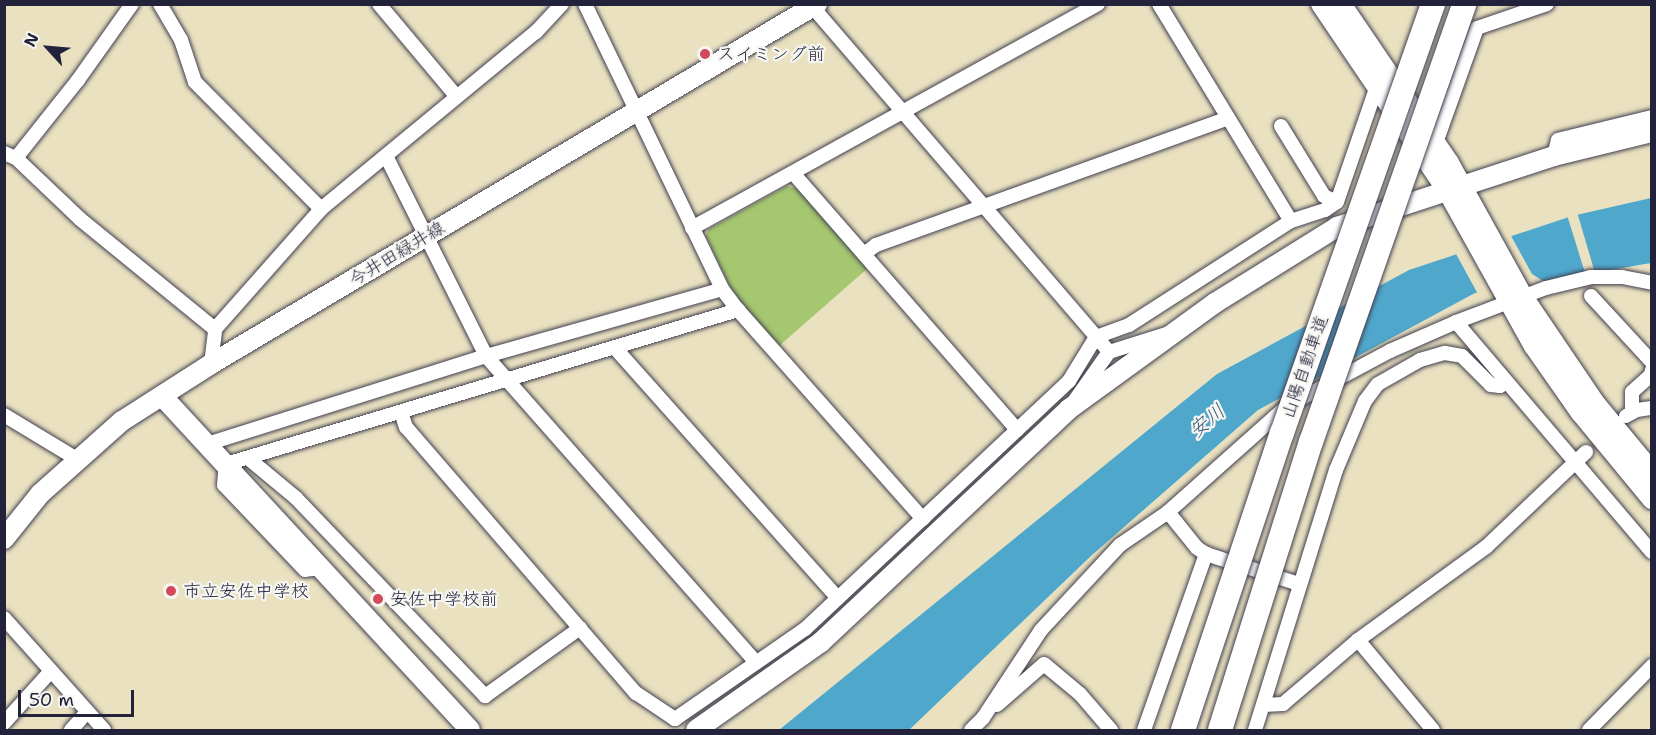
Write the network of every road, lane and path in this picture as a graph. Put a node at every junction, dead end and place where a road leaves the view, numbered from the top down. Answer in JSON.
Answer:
{"nodes":[{"id":1,"x":132,"y":4,"type":"edge"},
{"id":2,"x":160,"y":4,"type":"edge"},
{"id":3,"x":562,"y":4,"type":"edge"},
{"id":4,"x":585,"y":4,"type":"edge"},
{"id":5,"x":1098,"y":4,"type":"edge"},
{"id":6,"x":1159,"y":4,"type":"edge"},
{"id":7,"x":1321,"y":4,"type":"edge"},
{"id":8,"x":1341,"y":4,"type":"edge"},
{"id":9,"x":1433,"y":4,"type":"edge"},
{"id":10,"x":1464,"y":4,"type":"edge"},
{"id":11,"x":1547,"y":4,"type":"edge"},
{"id":12,"x":813,"y":5,"type":"edge"},
{"id":13,"x":382,"y":6,"type":"edge"},
{"id":14,"x":1382,"y":79,"type":"junction"},
{"id":15,"x":457,"y":97,"type":"junction"},
{"id":16,"x":636,"y":112,"type":"junction"},
{"id":17,"x":902,"y":112,"type":"junction"},
{"id":18,"x":1652,"y":117,"type":"edge"},
{"id":19,"x":1228,"y":118,"type":"junction"},
{"id":20,"x":1281,"y":126,"type":"dead end"},
{"id":21,"x":1652,"y":132,"type":"edge"},
{"id":22,"x":1436,"y":143,"type":"junction"},
{"id":23,"x":10,"y":156,"type":"edge"},
{"id":24,"x":386,"y":156,"type":"junction"},
{"id":25,"x":1554,"y":156,"type":"junction"},
{"id":26,"x":792,"y":174,"type":"junction"},
{"id":27,"x":1457,"y":193,"type":"junction"},
{"id":28,"x":1337,"y":202,"type":"junction"},
{"id":29,"x":984,"y":207,"type":"junction"},
{"id":30,"x":321,"y":209,"type":"junction"},
{"id":31,"x":1291,"y":221,"type":"junction"},
{"id":32,"x":692,"y":228,"type":"junction"},
{"id":33,"x":426,"y":236,"type":"junction"},
{"id":34,"x":864,"y":254,"type":"junction"},
{"id":35,"x":1652,"y":283,"type":"edge"},
{"id":36,"x":722,"y":289,"type":"junction"},
{"id":37,"x":1591,"y":296,"type":"dead end"},
{"id":38,"x":1514,"y":297,"type":"junction"},
{"id":39,"x":738,"y":310,"type":"junction"},
{"id":40,"x":1456,"y":322,"type":"junction"},
{"id":41,"x":214,"y":329,"type":"junction"},
{"id":42,"x":1174,"y":333,"type":"junction"},
{"id":43,"x":1096,"y":338,"type":"junction"},
{"id":44,"x":615,"y":348,"type":"junction"},
{"id":45,"x":1109,"y":352,"type":"junction"},
{"id":46,"x":486,"y":356,"type":"junction"},
{"id":47,"x":1652,"y":362,"type":"edge"},
{"id":48,"x":211,"y":364,"type":"junction"},
{"id":49,"x":1652,"y":370,"type":"edge"},
{"id":50,"x":508,"y":381,"type":"junction"},
{"id":51,"x":1506,"y":382,"type":"junction"},
{"id":52,"x":162,"y":396,"type":"junction"},
{"id":53,"x":1652,"y":408,"type":"edge"},
{"id":54,"x":1069,"y":409,"type":"junction"},
{"id":55,"x":401,"y":412,"type":"junction"},
{"id":56,"x":4,"y":415,"type":"edge"},
{"id":57,"x":1017,"y":430,"type":"junction"},
{"id":58,"x":207,"y":444,"type":"junction"},
{"id":59,"x":1581,"y":457,"type":"junction"},
{"id":60,"x":248,"y":458,"type":"junction"},
{"id":61,"x":77,"y":459,"type":"junction"},
{"id":62,"x":226,"y":464,"type":"junction"},
{"id":63,"x":1652,"y":472,"type":"edge"},
{"id":64,"x":1652,"y":500,"type":"edge"},
{"id":65,"x":1168,"y":512,"type":"junction"},
{"id":66,"x":923,"y":519,"type":"junction"},
{"id":67,"x":4,"y":539,"type":"edge"},
{"id":68,"x":1652,"y":552,"type":"edge"},
{"id":69,"x":1206,"y":554,"type":"junction"},
{"id":70,"x":1299,"y":584,"type":"junction"},
{"id":71,"x":838,"y":598,"type":"junction"},
{"id":72,"x":4,"y":618,"type":"edge"},
{"id":73,"x":580,"y":628,"type":"junction"},
{"id":74,"x":1358,"y":640,"type":"junction"},
{"id":75,"x":755,"y":661,"type":"junction"},
{"id":76,"x":1652,"y":666,"type":"edge"},
{"id":77,"x":51,"y":671,"type":"junction"},
{"id":78,"x":1263,"y":705,"type":"junction"},
{"id":79,"x":87,"y":711,"type":"junction"},
{"id":80,"x":983,"y":718,"type":"junction"},
{"id":81,"x":4,"y":723,"type":"edge"},
{"id":82,"x":70,"y":730,"type":"edge"},
{"id":83,"x":104,"y":730,"type":"edge"},
{"id":84,"x":470,"y":730,"type":"edge"},
{"id":85,"x":696,"y":730,"type":"edge"},
{"id":86,"x":971,"y":730,"type":"edge"},
{"id":87,"x":1111,"y":730,"type":"edge"},
{"id":88,"x":1144,"y":730,"type":"edge"},
{"id":89,"x":1183,"y":730,"type":"edge"},
{"id":90,"x":1220,"y":730,"type":"edge"},
{"id":91,"x":1256,"y":730,"type":"edge"},
{"id":92,"x":1433,"y":730,"type":"edge"},
{"id":93,"x":1589,"y":730,"type":"edge"}],
"edges":[{"from":1,"to":23,"type":"street"},
{"from":2,"to":30,"type":"street"},
{"from":3,"to":15,"type":"street"},
{"from":4,"to":16,"type":"street"},
{"from":5,"to":17,"type":"street"},
{"from":6,"to":19,"type":"street"},
{"from":7,"to":14,"type":"street"},
{"from":8,"to":14,"type":"street"},
{"from":9,"to":89,"type":"highway","name":"山陽自動車道","bridge":true},
{"from":10,"to":90,"type":"highway","name":"山陽自動車道","bridge":true},
{"from":11,"to":22,"type":"street"},
{"from":12,"to":16,"type":"street","name":"今井田緑井線"},
{"from":12,"to":17,"type":"street"},
{"from":13,"to":15,"type":"street"},
{"from":14,"to":22,"type":"street"},
{"from":14,"to":27,"type":"street"},
{"from":14,"to":28,"type":"street"},
{"from":15,"to":24,"type":"street"},
{"from":16,"to":32,"type":"street"},
{"from":16,"to":33,"type":"street","name":"今井田緑井線"},
{"from":17,"to":26,"type":"street"},
{"from":17,"to":29,"type":"street"},
{"from":18,"to":25,"type":"street"},
{"from":19,"to":29,"type":"street"},
{"from":19,"to":31,"type":"street"},
{"from":20,"to":28,"type":"street"},
{"from":21,"to":25,"type":"street"},
{"from":22,"to":27,"type":"street"},
{"from":23,"to":41,"type":"street"},
{"from":24,"to":30,"type":"street"},
{"from":24,"to":33,"type":"street"},
{"from":25,"to":27,"type":"street"},
{"from":26,"to":32,"type":"street"},
{"from":26,"to":34,"type":"street"},
{"from":27,"to":38,"type":"street"},
{"from":27,"to":42,"type":"street"},
{"from":28,"to":31,"type":"street"},
{"from":29,"to":34,"type":"street"},
{"from":29,"to":43,"type":"street"},
{"from":30,"to":41,"type":"street"},
{"from":31,"to":43,"type":"street"},
{"from":32,"to":36,"type":"street"},
{"from":33,"to":46,"type":"street"},
{"from":33,"to":48,"type":"street","name":"今井田緑井線"},
{"from":34,"to":57,"type":"street"},
{"from":35,"to":38,"type":"street"},
{"from":36,"to":39,"type":"street"},
{"from":36,"to":46,"type":"street"},
{"from":37,"to":47,"type":"street"},
{"from":38,"to":40,"type":"street"},
{"from":38,"to":63,"type":"street"},
{"from":38,"to":64,"type":"street"},
{"from":39,"to":44,"type":"street"},
{"from":39,"to":66,"type":"street"},
{"from":40,"to":51,"type":"street"},
{"from":40,"to":65,"type":"street"},
{"from":41,"to":48,"type":"street"},
{"from":42,"to":45,"type":"street"},
{"from":42,"to":54,"type":"street"},
{"from":43,"to":45,"type":"street"},
{"from":43,"to":57,"type":"street"},
{"from":44,"to":50,"type":"street"},
{"from":44,"to":71,"type":"street"},
{"from":45,"to":54,"type":"street"},
{"from":46,"to":50,"type":"street"},
{"from":46,"to":58,"type":"street"},
{"from":48,"to":52,"type":"street","name":"今井田緑井線"},
{"from":49,"to":53,"type":"street"},
{"from":50,"to":55,"type":"street"},
{"from":50,"to":75,"type":"street"},
{"from":51,"to":59,"type":"street"},
{"from":51,"to":70,"type":"street"},
{"from":52,"to":58,"type":"street"},
{"from":52,"to":61,"type":"street","name":"今井田緑井線"},
{"from":54,"to":85,"type":"street"},
{"from":55,"to":60,"type":"street"},
{"from":55,"to":73,"type":"street"},
{"from":56,"to":61,"type":"street"},
{"from":57,"to":66,"type":"street"},
{"from":58,"to":62,"type":"street"},
{"from":59,"to":68,"type":"street"},
{"from":59,"to":74,"type":"street"},
{"from":60,"to":62,"type":"street"},
{"from":60,"to":73,"type":"street"},
{"from":61,"to":67,"type":"street","name":"今井田緑井線"},
{"from":62,"to":84,"type":"street"},
{"from":65,"to":69,"type":"street"},
{"from":65,"to":80,"type":"street"},
{"from":66,"to":71,"type":"street"},
{"from":69,"to":70,"type":"street"},
{"from":69,"to":88,"type":"street"},
{"from":70,"to":78,"type":"street"},
{"from":71,"to":75,"type":"street"},
{"from":72,"to":77,"type":"street"},
{"from":73,"to":75,"type":"street"},
{"from":74,"to":78,"type":"street"},
{"from":74,"to":92,"type":"street"},
{"from":76,"to":93,"type":"street"},
{"from":77,"to":79,"type":"street"},
{"from":77,"to":81,"type":"street"},
{"from":78,"to":91,"type":"street"},
{"from":79,"to":82,"type":"street"},
{"from":79,"to":83,"type":"street"},
{"from":80,"to":86,"type":"street"},
{"from":80,"to":87,"type":"street"}]}
